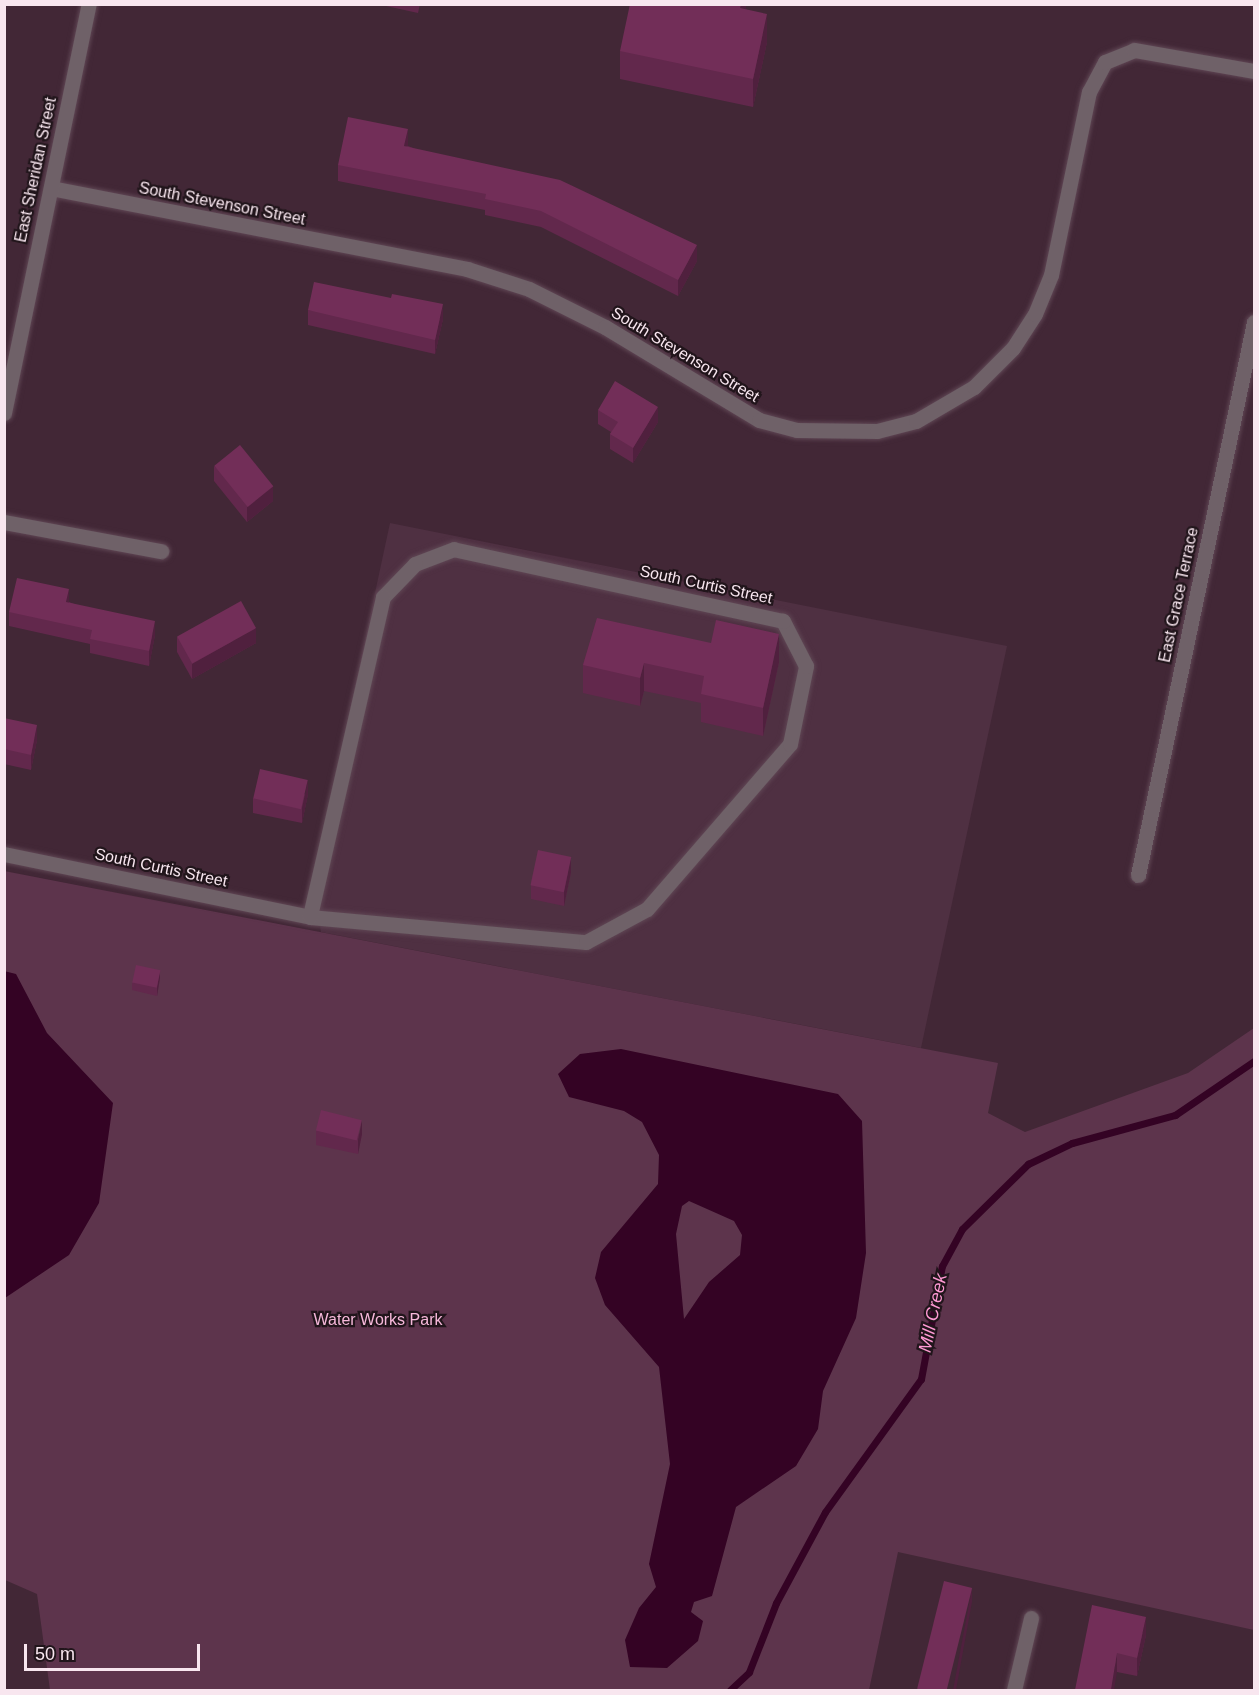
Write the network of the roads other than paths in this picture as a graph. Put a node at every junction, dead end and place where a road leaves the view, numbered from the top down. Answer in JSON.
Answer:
{"nodes":[{"id":1,"x":89,"y":4,"type":"edge"},
{"id":2,"x":1254,"y":71,"type":"edge"},
{"id":3,"x":51,"y":188,"type":"junction"},
{"id":4,"x":1254,"y":322,"type":"edge"},
{"id":5,"x":4,"y":413,"type":"edge"},
{"id":6,"x":4,"y":522,"type":"edge"},
{"id":7,"x":161,"y":551,"type":"dead end"},
{"id":8,"x":4,"y":854,"type":"edge"},
{"id":9,"x":1138,"y":875,"type":"dead end"},
{"id":10,"x":310,"y":917,"type":"junction"},
{"id":11,"x":1031,"y":1618,"type":"dead end"},
{"id":12,"x":1014,"y":1690,"type":"edge"}],
"edges":[{"from":1,"to":3,"type":"street","name":"East Sheridan Street"},
{"from":2,"to":3,"type":"street","name":"South Stevenson Street"},
{"from":3,"to":5,"type":"street","name":"East Sheridan Street"},
{"from":4,"to":9,"type":"street","name":"East Grace Terrace"},
{"from":6,"to":7,"type":"street"},
{"from":8,"to":10,"type":"street","name":"South Curtis Street"},
{"from":10,"to":10,"type":"street","name":"South Curtis Street"},
{"from":11,"to":12,"type":"street"}]}
